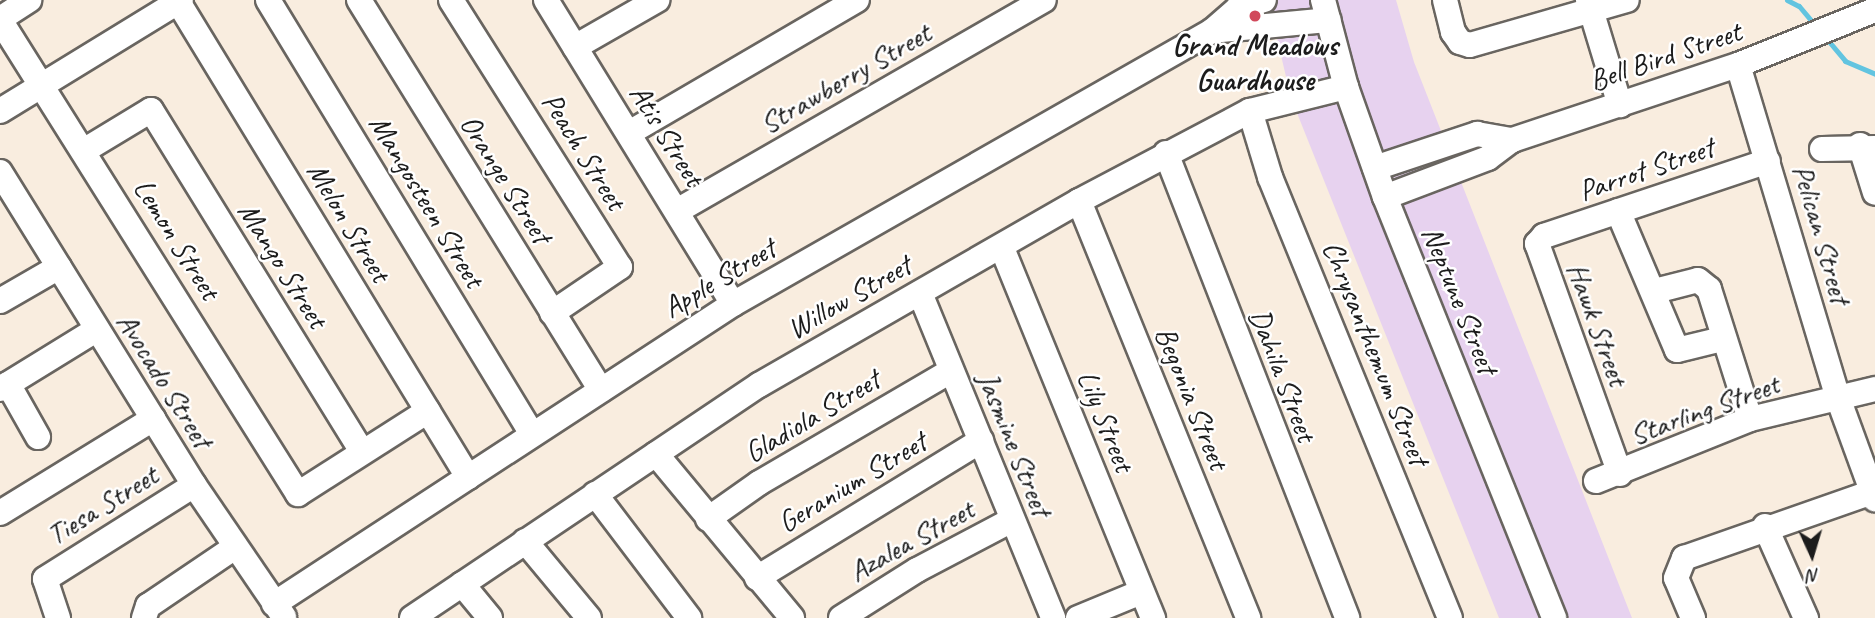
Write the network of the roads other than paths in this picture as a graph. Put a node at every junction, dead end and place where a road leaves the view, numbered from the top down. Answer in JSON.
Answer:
{"nodes":[{"id":1,"x":29,"y":0,"type":"edge"},
{"id":2,"x":268,"y":0,"type":"edge"},
{"id":3,"x":359,"y":0,"type":"edge"},
{"id":4,"x":451,"y":0,"type":"edge"},
{"id":5,"x":546,"y":0,"type":"edge"},
{"id":6,"x":657,"y":0,"type":"edge"},
{"id":7,"x":857,"y":0,"type":"edge"},
{"id":8,"x":1044,"y":0,"type":"edge"},
{"id":9,"x":1264,"y":0,"type":"edge"},
{"id":10,"x":1445,"y":0,"type":"edge"},
{"id":11,"x":1627,"y":0,"type":"edge"},
{"id":12,"x":179,"y":1,"type":"edge"},
{"id":13,"x":1590,"y":7,"type":"edge"},
{"id":14,"x":1326,"y":10,"type":"edge"},
{"id":15,"x":1875,"y":10,"type":"edge"},
{"id":16,"x":0,"y":20,"type":"edge"},
{"id":17,"x":1212,"y":31,"type":"junction"},
{"id":18,"x":575,"y":47,"type":"junction"},
{"id":19,"x":1738,"y":65,"type":"junction"},
{"id":20,"x":42,"y":83,"type":"junction"},
{"id":21,"x":1346,"y":87,"type":"junction"},
{"id":22,"x":1620,"y":105,"type":"junction"},
{"id":23,"x":0,"y":111,"type":"edge"},
{"id":24,"x":1250,"y":111,"type":"junction"},
{"id":25,"x":629,"y":133,"type":"junction"},
{"id":26,"x":1512,"y":140,"type":"junction"},
{"id":27,"x":1867,"y":146,"type":"edge"},
{"id":28,"x":1822,"y":149,"type":"dead end"},
{"id":29,"x":85,"y":150,"type":"junction"},
{"id":30,"x":1166,"y":152,"type":"junction"},
{"id":31,"x":1768,"y":161,"type":"junction"},
{"id":32,"x":1375,"y":168,"type":"junction"},
{"id":33,"x":0,"y":172,"type":"edge"},
{"id":34,"x":1875,"y":193,"type":"edge"},
{"id":35,"x":1385,"y":197,"type":"junction"},
{"id":36,"x":1079,"y":201,"type":"junction"},
{"id":37,"x":8,"y":204,"type":"edge"},
{"id":38,"x":677,"y":211,"type":"junction"},
{"id":39,"x":1618,"y":212,"type":"junction"},
{"id":40,"x":1544,"y":236,"type":"joint"},
{"id":41,"x":1002,"y":248,"type":"junction"},
{"id":42,"x":59,"y":267,"type":"junction"},
{"id":43,"x":1656,"y":291,"type":"junction"},
{"id":44,"x":920,"y":293,"type":"junction"},
{"id":45,"x":0,"y":301,"type":"edge"},
{"id":46,"x":733,"y":304,"type":"junction"},
{"id":47,"x":552,"y":313,"type":"junction"},
{"id":48,"x":96,"y":330,"type":"junction"},
{"id":49,"x":1722,"y":339,"type":"junction"},
{"id":50,"x":951,"y":370,"type":"junction"},
{"id":51,"x":4,"y":386,"type":"edge"},
{"id":52,"x":1875,"y":388,"type":"edge"},
{"id":53,"x":601,"y":390,"type":"junction"},
{"id":54,"x":1838,"y":398,"type":"junction"},
{"id":55,"x":428,"y":411,"type":"junction"},
{"id":56,"x":153,"y":419,"type":"junction"},
{"id":57,"x":1750,"y":419,"type":"junction"},
{"id":58,"x":532,"y":434,"type":"junction"},
{"id":59,"x":38,"y":437,"type":"dead end"},
{"id":60,"x":981,"y":441,"type":"junction"},
{"id":61,"x":362,"y":452,"type":"junction"},
{"id":62,"x":656,"y":454,"type":"junction"},
{"id":63,"x":1620,"y":474,"type":"junction"},
{"id":64,"x":468,"y":477,"type":"junction"},
{"id":65,"x":1596,"y":481,"type":"dead end"},
{"id":66,"x":194,"y":485,"type":"junction"},
{"id":67,"x":595,"y":494,"type":"junction"},
{"id":68,"x":1874,"y":494,"type":"edge"},
{"id":69,"x":0,"y":513,"type":"edge"},
{"id":70,"x":708,"y":519,"type":"junction"},
{"id":71,"x":1012,"y":520,"type":"junction"},
{"id":72,"x":1765,"y":526,"type":"junction"},
{"id":73,"x":525,"y":541,"type":"junction"},
{"id":74,"x":235,"y":547,"type":"junction"},
{"id":75,"x":757,"y":578,"type":"junction"},
{"id":76,"x":462,"y":584,"type":"junction"},
{"id":77,"x":1142,"y":592,"type":"junction"},
{"id":78,"x":279,"y":611,"type":"edge"},
{"id":79,"x":144,"y":617,"type":"edge"},
{"id":80,"x":58,"y":618,"type":"edge"},
{"id":81,"x":412,"y":618,"type":"edge"},
{"id":82,"x":490,"y":618,"type":"edge"},
{"id":83,"x":589,"y":618,"type":"edge"},
{"id":84,"x":689,"y":618,"type":"edge"},
{"id":85,"x":792,"y":618,"type":"edge"},
{"id":86,"x":841,"y":618,"type":"edge"},
{"id":87,"x":1054,"y":618,"type":"edge"},
{"id":88,"x":1078,"y":618,"type":"edge"},
{"id":89,"x":1153,"y":618,"type":"edge"},
{"id":90,"x":1248,"y":618,"type":"edge"},
{"id":91,"x":1347,"y":618,"type":"edge"},
{"id":92,"x":1450,"y":618,"type":"edge"},
{"id":93,"x":1553,"y":618,"type":"edge"},
{"id":94,"x":1693,"y":618,"type":"edge"},
{"id":95,"x":1806,"y":618,"type":"edge"}],
"edges":[{"from":1,"to":16,"type":"street"},
{"from":2,"to":58,"type":"street","name":"Mangosteen Street"},
{"from":3,"to":47,"type":"street","name":"Orange Street"},
{"from":4,"to":47,"type":"street","name":"Peach Street"},
{"from":5,"to":18,"type":"street","name":"Atis Street"},
{"from":6,"to":18,"type":"street"},
{"from":7,"to":25,"type":"street"},
{"from":8,"to":38,"type":"street","name":"Strawberry Street"},
{"from":9,"to":17,"type":"street","name":"Apple Street"},
{"from":10,"to":13,"type":"street"},
{"from":11,"to":13,"type":"street"},
{"from":12,"to":20,"type":"street"},
{"from":12,"to":55,"type":"street","name":"Melon Street"},
{"from":13,"to":22,"type":"street"},
{"from":14,"to":17,"type":"street","name":"Apple Street"},
{"from":14,"to":21,"type":"street","name":"Neptune Street"},
{"from":15,"to":19,"type":"street","name":"Bell Bird Street"},
{"from":16,"to":20,"type":"street","name":"Lemon Street"},
{"from":17,"to":46,"type":"street","name":"Apple Street"},
{"from":18,"to":25,"type":"street","name":"Atis Street"},
{"from":19,"to":22,"type":"street","name":"Bell Bird Street"},
{"from":19,"to":31,"type":"street","name":"Pelican Street"},
{"from":20,"to":23,"type":"street"},
{"from":20,"to":29,"type":"street","name":"Lemon Street"},
{"from":21,"to":24,"type":"street","name":"Willow Street"},
{"from":21,"to":32,"type":"street","name":"Neptune Street"},
{"from":22,"to":26,"type":"street","name":"Bell Bird Street"},
{"from":24,"to":30,"type":"street","name":"Willow Street"},
{"from":24,"to":92,"type":"street","name":"Chrysanthemum Street"},
{"from":25,"to":38,"type":"street","name":"Atis Street"},
{"from":26,"to":32,"type":"street","name":"Bell Bird Street"},
{"from":26,"to":35,"type":"street","name":"Bell Bird Street"},
{"from":27,"to":28,"type":"street"},
{"from":27,"to":34,"type":"street"},
{"from":29,"to":61,"type":"street","name":"Mango Street"},
{"from":29,"to":61,"type":"street","name":"Lemon Street"},
{"from":30,"to":36,"type":"street","name":"Willow Street"},
{"from":30,"to":91,"type":"street","name":"Dahila Street"},
{"from":31,"to":39,"type":"street","name":"Parrot Street"},
{"from":31,"to":54,"type":"street","name":"Pelican Street"},
{"from":32,"to":35,"type":"street","name":"Neptune Street"},
{"from":33,"to":37,"type":"street","name":"Avocado Street"},
{"from":35,"to":93,"type":"street","name":"Neptune Street"},
{"from":36,"to":41,"type":"street","name":"Willow Street"},
{"from":36,"to":90,"type":"street","name":"Begonia Street"},
{"from":37,"to":42,"type":"street","name":"Avocado Street"},
{"from":38,"to":46,"type":"street","name":"Atis Street"},
{"from":39,"to":40,"type":"street","name":"Parrot Street"},
{"from":39,"to":43,"type":"street"},
{"from":40,"to":63,"type":"street","name":"Hawk Street"},
{"from":41,"to":44,"type":"street","name":"Willow Street"},
{"from":41,"to":77,"type":"street","name":"Lily Street"},
{"from":42,"to":45,"type":"street"},
{"from":42,"to":48,"type":"street","name":"Avocado Street"},
{"from":43,"to":49,"type":"street"},
{"from":43,"to":49,"type":"street"},
{"from":44,"to":50,"type":"street","name":"Jasmine Street"},
{"from":44,"to":62,"type":"street","name":"Willow Street"},
{"from":46,"to":53,"type":"street","name":"Apple Street"},
{"from":47,"to":53,"type":"street","name":"Orange Street"},
{"from":48,"to":51,"type":"street"},
{"from":48,"to":56,"type":"street","name":"Avocado Street"},
{"from":49,"to":57,"type":"street"},
{"from":50,"to":60,"type":"street","name":"Jasmine Street"},
{"from":50,"to":70,"type":"street","name":"Gladiola Street"},
{"from":51,"to":59,"type":"street"},
{"from":52,"to":54,"type":"street","name":"Starling Street"},
{"from":53,"to":58,"type":"street","name":"Apple Street"},
{"from":54,"to":57,"type":"street","name":"Starling Street"},
{"from":54,"to":68,"type":"street","name":"Pelican Street"},
{"from":55,"to":61,"type":"street"},
{"from":55,"to":64,"type":"street","name":"Melon Street"},
{"from":56,"to":66,"type":"street","name":"Avocado Street"},
{"from":56,"to":69,"type":"street"},
{"from":57,"to":63,"type":"street","name":"Starling Street"},
{"from":58,"to":64,"type":"street","name":"Apple Street"},
{"from":60,"to":71,"type":"street","name":"Jasmine Street"},
{"from":60,"to":75,"type":"street","name":"Geranium Street"},
{"from":62,"to":67,"type":"street","name":"Willow Street"},
{"from":62,"to":70,"type":"street"},
{"from":63,"to":65,"type":"street","name":"Starling Street"},
{"from":64,"to":78,"type":"street","name":"Apple Street"},
{"from":66,"to":74,"type":"street","name":"Avocado Street"},
{"from":66,"to":80,"type":"street","name":"Tiesa Street"},
{"from":67,"to":73,"type":"street","name":"Willow Street"},
{"from":67,"to":84,"type":"street"},
{"from":68,"to":72,"type":"street"},
{"from":70,"to":75,"type":"street"},
{"from":71,"to":86,"type":"street","name":"Azalea Street"},
{"from":71,"to":87,"type":"street","name":"Jasmine Street"},
{"from":72,"to":94,"type":"street"},
{"from":72,"to":95,"type":"street"},
{"from":73,"to":76,"type":"street","name":"Willow Street"},
{"from":73,"to":83,"type":"street"},
{"from":74,"to":78,"type":"street","name":"Avocado Street"},
{"from":74,"to":79,"type":"street"},
{"from":75,"to":85,"type":"street"},
{"from":76,"to":81,"type":"street","name":"Willow Street"},
{"from":76,"to":82,"type":"street"},
{"from":77,"to":88,"type":"street"},
{"from":77,"to":89,"type":"street","name":"Lily Street"}]}
